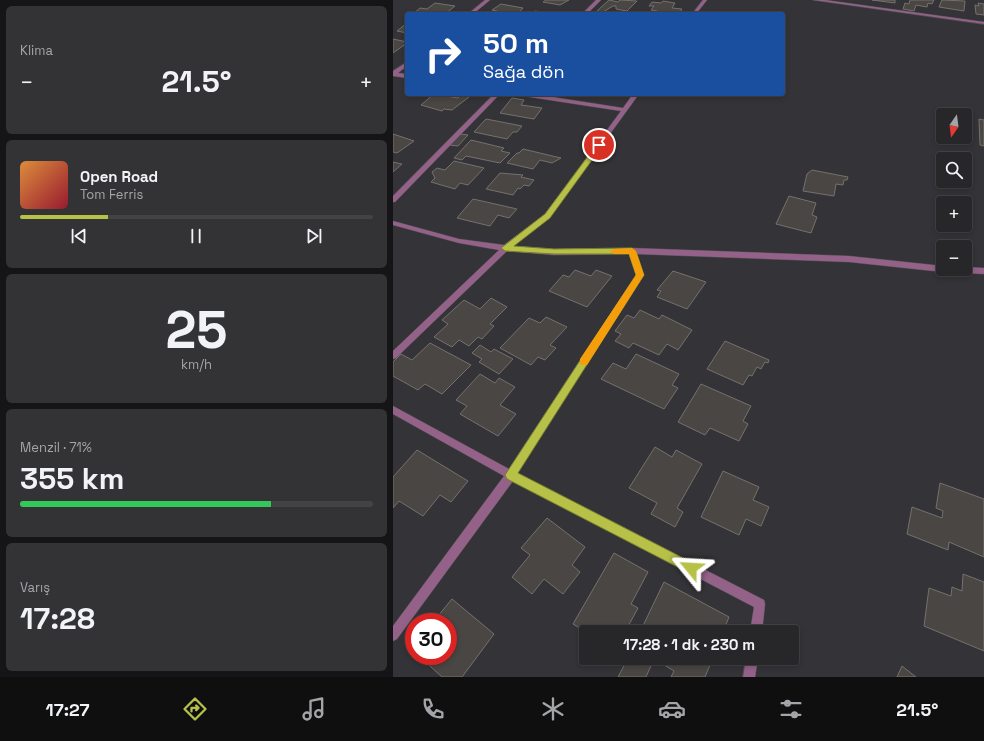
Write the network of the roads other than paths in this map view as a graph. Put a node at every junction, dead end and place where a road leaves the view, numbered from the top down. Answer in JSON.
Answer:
{"nodes":[{"id":1,"x":487,"y":0,"type":"edge"},
{"id":2,"x":599,"y":0,"type":"edge"},
{"id":3,"x":705,"y":0,"type":"edge"},
{"id":4,"x":815,"y":0,"type":"edge"},
{"id":5,"x":839,"y":2,"type":"edge"},
{"id":6,"x":472,"y":12,"type":"edge"},
{"id":7,"x":586,"y":12,"type":"edge"},
{"id":8,"x":696,"y":12,"type":"edge"},
{"id":9,"x":984,"y":23,"type":"edge"},
{"id":10,"x":405,"y":65,"type":"edge"},
{"id":11,"x":393,"y":74,"type":"edge"},
{"id":12,"x":405,"y":76,"type":"edge"},
{"id":13,"x":495,"y":96,"type":"edge"},
{"id":14,"x":536,"y":96,"type":"edge"},
{"id":15,"x":635,"y":96,"type":"edge"},
{"id":16,"x":625,"y":110,"type":"junction"},
{"id":17,"x":393,"y":200,"type":"edge"},
{"id":18,"x":393,"y":223,"type":"edge"},
{"id":19,"x":505,"y":248,"type":"junction"},
{"id":20,"x":632,"y":251,"type":"junction"},
{"id":21,"x":936,"y":268,"type":"edge"},
{"id":22,"x":972,"y":270,"type":"edge"},
{"id":23,"x":984,"y":271,"type":"edge"},
{"id":24,"x":393,"y":356,"type":"edge"},
{"id":25,"x":393,"y":410,"type":"edge"},
{"id":26,"x":511,"y":475,"type":"junction"},
{"id":27,"x":757,"y":625,"type":"edge"},
{"id":28,"x":393,"y":635,"type":"edge"},
{"id":29,"x":751,"y":665,"type":"edge"},
{"id":30,"x":749,"y":677,"type":"edge"}],
"edges":[{"from":1,"to":6,"type":"street"},
{"from":2,"to":7,"type":"street"},
{"from":3,"to":8,"type":"street"},
{"from":4,"to":5,"type":"street"},
{"from":5,"to":9,"type":"street"},
{"from":10,"to":11,"type":"street"},
{"from":11,"to":12,"type":"street"},
{"from":13,"to":17,"type":"street"},
{"from":14,"to":16,"type":"street"},
{"from":15,"to":16,"type":"street"},
{"from":16,"to":19,"type":"street"},
{"from":18,"to":19,"type":"street"},
{"from":19,"to":20,"type":"street"},
{"from":19,"to":24,"type":"street"},
{"from":20,"to":21,"type":"street"},
{"from":20,"to":26,"type":"street"},
{"from":22,"to":23,"type":"street"},
{"from":25,"to":26,"type":"street"},
{"from":26,"to":27,"type":"street"},
{"from":26,"to":28,"type":"street"},
{"from":29,"to":30,"type":"street"}]}
